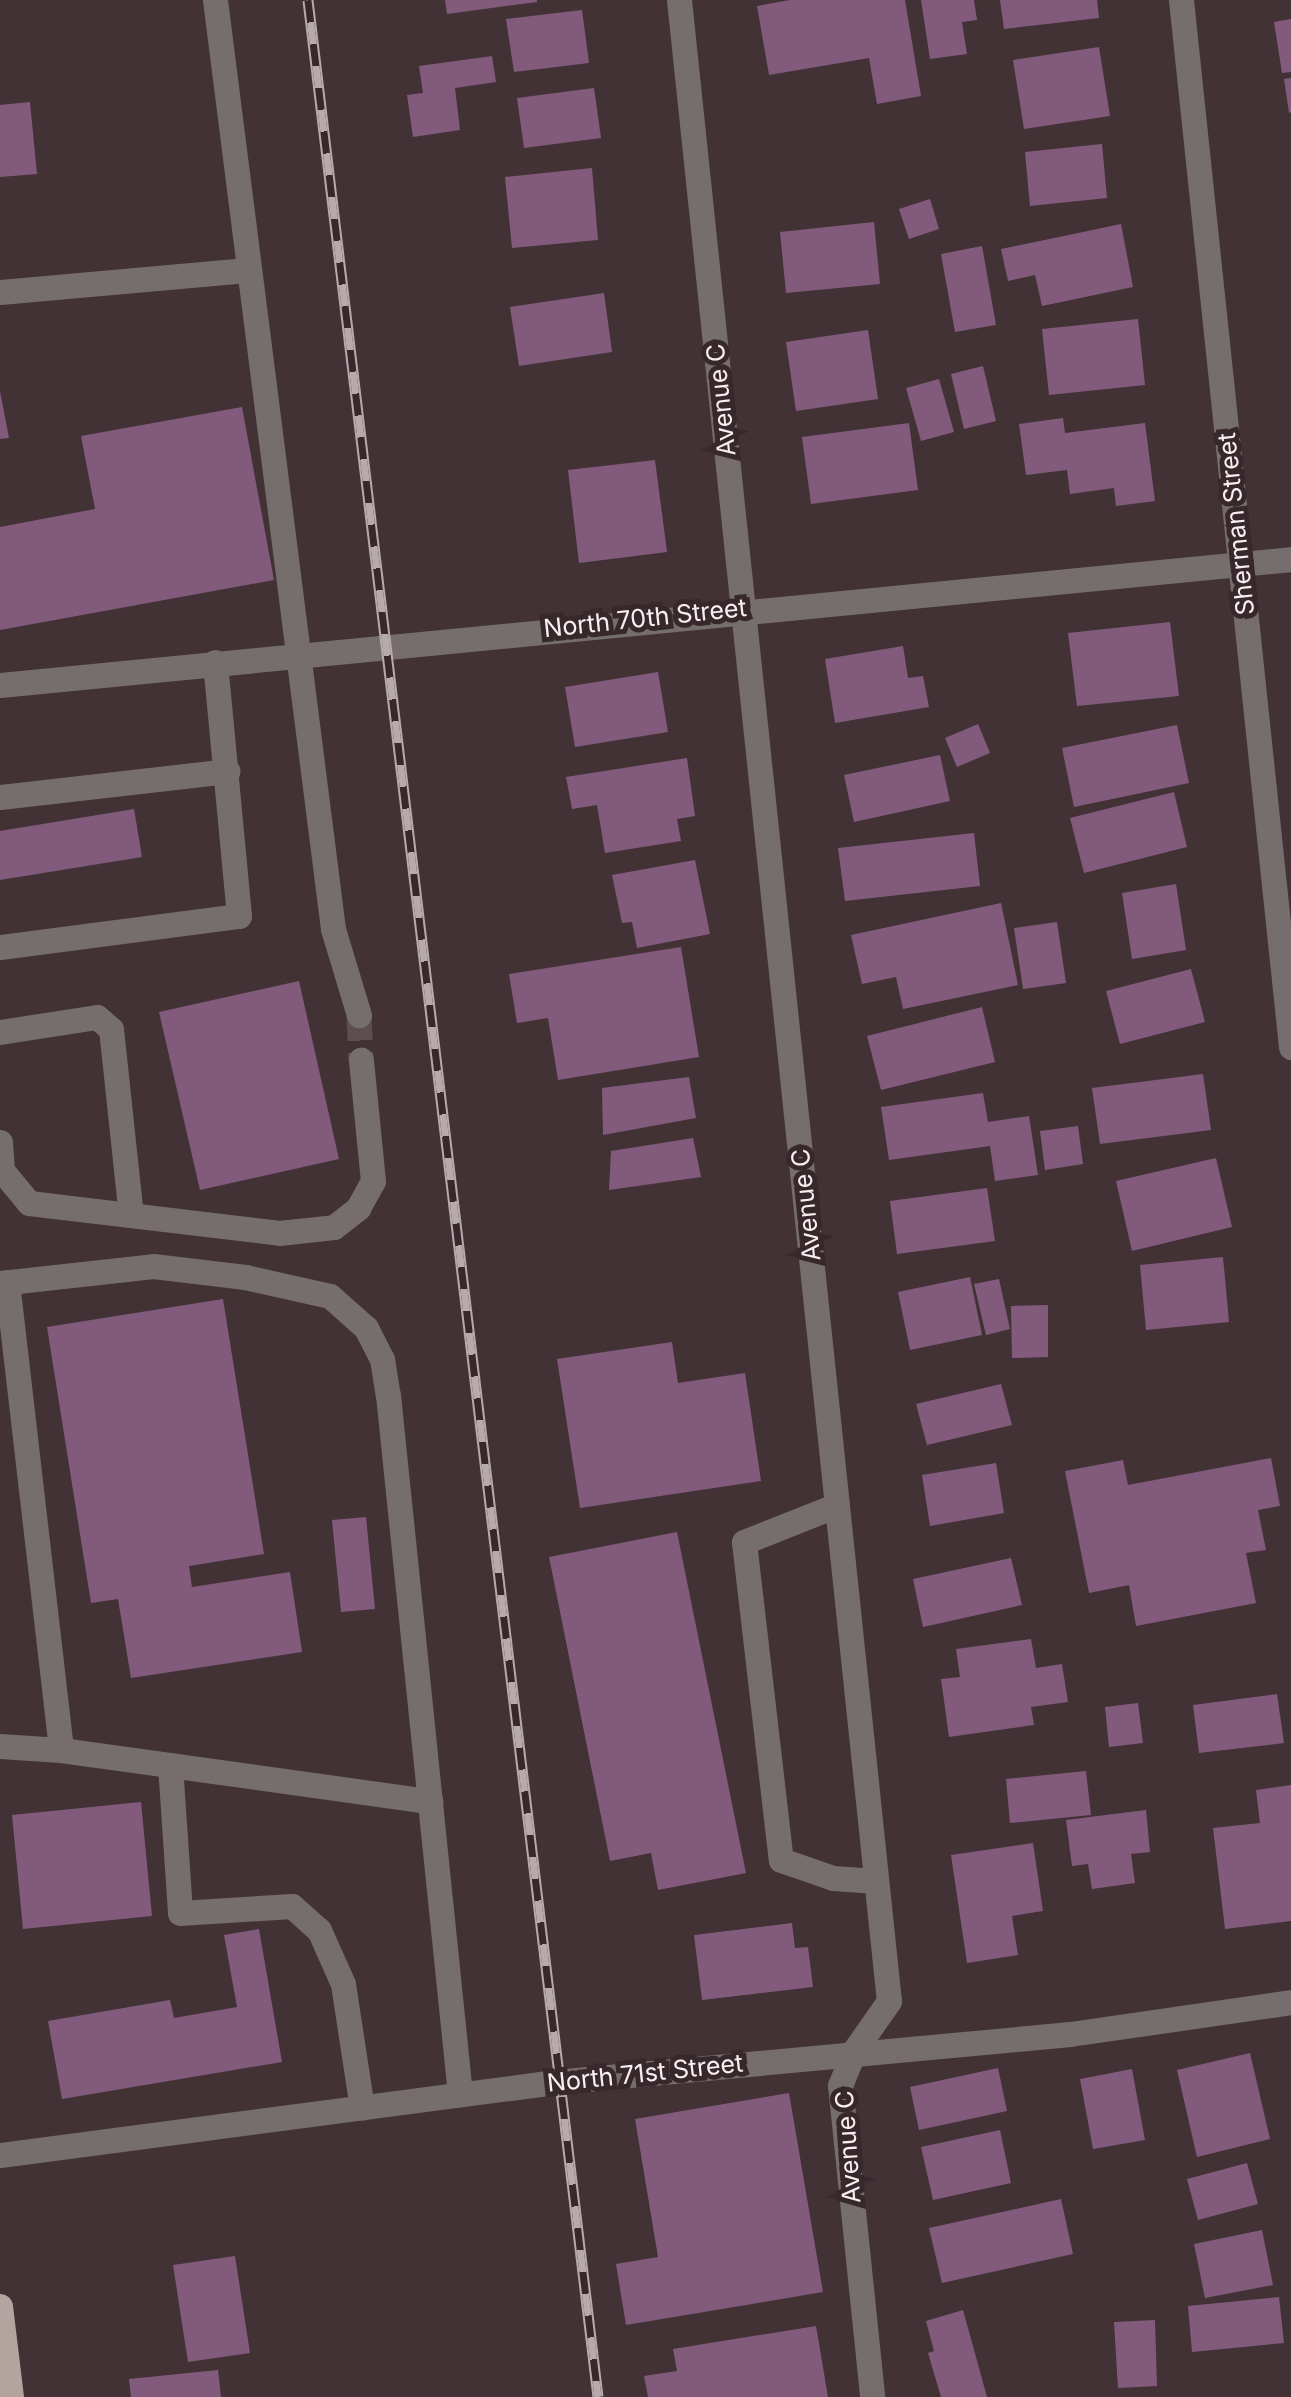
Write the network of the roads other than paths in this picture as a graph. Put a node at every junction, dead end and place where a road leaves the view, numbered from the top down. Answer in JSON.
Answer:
{"nodes":[{"id":1,"x":215,"y":0,"type":"edge"},
{"id":2,"x":679,"y":0,"type":"edge"},
{"id":3,"x":1182,"y":0,"type":"edge"},
{"id":4,"x":248,"y":270,"type":"junction"},
{"id":5,"x":0,"y":292,"type":"edge"},
{"id":6,"x":1291,"y":559,"type":"edge"},
{"id":7,"x":1241,"y":565,"type":"junction"},
{"id":8,"x":742,"y":608,"type":"junction"},
{"id":9,"x":294,"y":654,"type":"junction"},
{"id":10,"x":215,"y":662,"type":"junction"},
{"id":11,"x":0,"y":684,"type":"edge"},
{"id":12,"x":228,"y":771,"type":"junction"},
{"id":13,"x":0,"y":796,"type":"edge"},
{"id":14,"x":0,"y":947,"type":"edge"},
{"id":15,"x":358,"y":1016,"type":"tunnel mouth"},
{"id":16,"x":0,"y":1032,"type":"edge"},
{"id":17,"x":1291,"y":1047,"type":"edge"},
{"id":18,"x":361,"y":1060,"type":"tunnel mouth"},
{"id":19,"x":0,"y":1142,"type":"edge"},
{"id":20,"x":1,"y":1168,"type":"edge"},
{"id":21,"x":131,"y":1215,"type":"junction"},
{"id":22,"x":4,"y":1283,"type":"edge"},
{"id":23,"x":837,"y":1506,"type":"junction"},
{"id":24,"x":0,"y":1746,"type":"edge"},
{"id":25,"x":60,"y":1750,"type":"junction"},
{"id":26,"x":170,"y":1765,"type":"junction"},
{"id":27,"x":430,"y":1801,"type":"junction"},
{"id":28,"x":876,"y":1881,"type":"junction"},
{"id":29,"x":1291,"y":2002,"type":"edge"},
{"id":30,"x":854,"y":2051,"type":"junction"},
{"id":31,"x":460,"y":2094,"type":"junction"},
{"id":32,"x":362,"y":2108,"type":"junction"},
{"id":33,"x":0,"y":2155,"type":"edge"},
{"id":34,"x":0,"y":2306,"type":"edge"},
{"id":35,"x":3,"y":2360,"type":"edge"},
{"id":36,"x":11,"y":2397,"type":"edge"},
{"id":37,"x":872,"y":2397,"type":"edge"}],
"edges":[{"from":1,"to":4,"type":"street"},
{"from":2,"to":8,"type":"street","name":"Avenue C"},
{"from":3,"to":7,"type":"street","name":"Sherman Street"},
{"from":4,"to":5,"type":"street"},
{"from":4,"to":9,"type":"street"},
{"from":6,"to":7,"type":"street","name":"North 70th Street"},
{"from":7,"to":8,"type":"street","name":"North 70th Street"},
{"from":7,"to":17,"type":"street","name":"Sherman Street"},
{"from":8,"to":9,"type":"street","name":"North 70th Street"},
{"from":8,"to":23,"type":"street","name":"Avenue C"},
{"from":9,"to":10,"type":"street","name":"North 70th Street"},
{"from":9,"to":15,"type":"street"},
{"from":10,"to":11,"type":"street","name":"North 70th Street"},
{"from":10,"to":12,"type":"street"},
{"from":12,"to":13,"type":"street"},
{"from":12,"to":14,"type":"street"},
{"from":16,"to":21,"type":"street"},
{"from":18,"to":21,"type":"street"},
{"from":19,"to":20,"type":"street"},
{"from":20,"to":21,"type":"street"},
{"from":22,"to":25,"type":"street"},
{"from":22,"to":27,"type":"street"},
{"from":23,"to":28,"type":"street","name":"Avenue C"},
{"from":23,"to":28,"type":"street"},
{"from":24,"to":25,"type":"street"},
{"from":25,"to":26,"type":"street"},
{"from":26,"to":27,"type":"street"},
{"from":26,"to":32,"type":"street"},
{"from":27,"to":31,"type":"street"},
{"from":28,"to":30,"type":"street","name":"Avenue C"},
{"from":29,"to":30,"type":"street","name":"North 71st Street"},
{"from":30,"to":31,"type":"street","name":"North 71st Street"},
{"from":30,"to":37,"type":"street","name":"Avenue C"},
{"from":31,"to":32,"type":"street","name":"North 71st Street"},
{"from":32,"to":33,"type":"street","name":"North 71st Street"},
{"from":34,"to":35,"type":"main road"},
{"from":35,"to":36,"type":"main road"}]}
